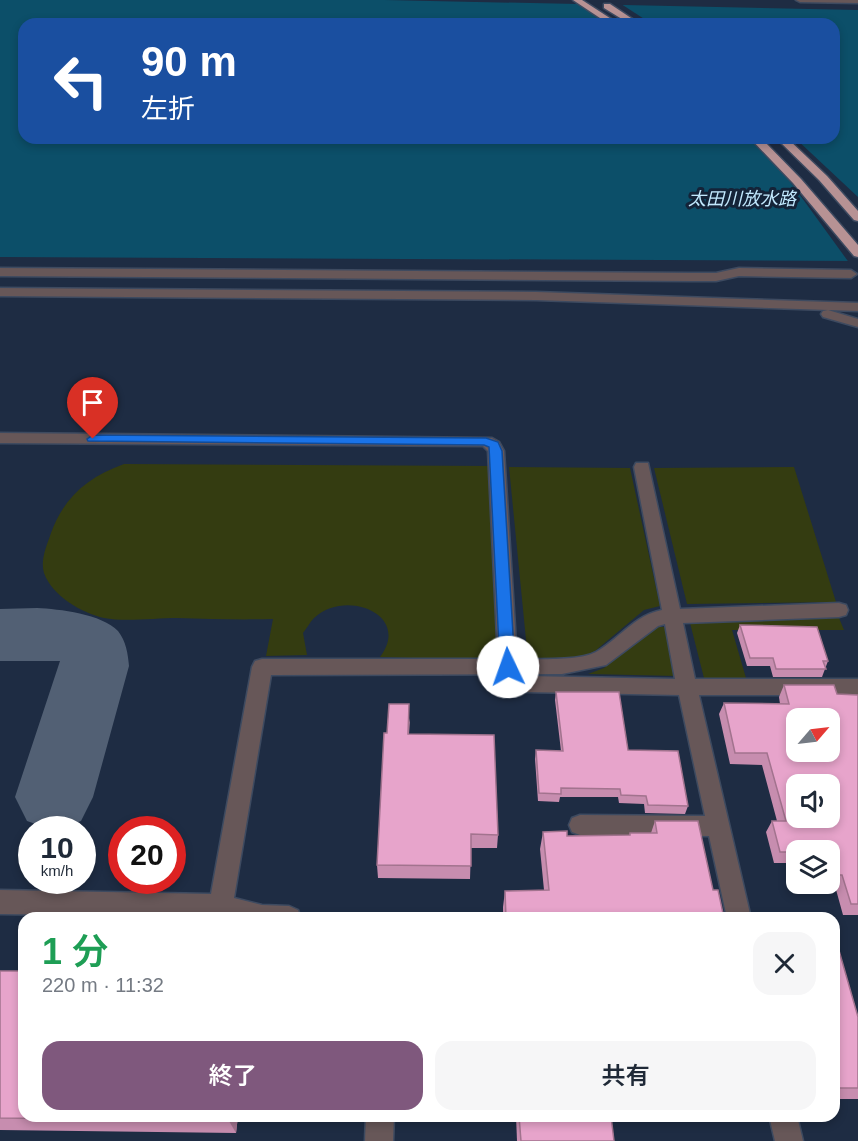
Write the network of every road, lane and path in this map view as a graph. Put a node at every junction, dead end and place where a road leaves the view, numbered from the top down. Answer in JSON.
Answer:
{"nodes":[{"id":1,"x":800,"y":0,"type":"edge"},
{"id":2,"x":578,"y":1,"type":"edge"},
{"id":3,"x":600,"y":1,"type":"edge"},
{"id":4,"x":858,"y":1,"type":"edge"},
{"id":5,"x":605,"y":18,"type":"edge"},
{"id":6,"x":627,"y":18,"type":"edge"},
{"id":7,"x":761,"y":144,"type":"edge"},
{"id":8,"x":787,"y":144,"type":"edge"},
{"id":9,"x":823,"y":178,"type":"junction"},
{"id":10,"x":858,"y":208,"type":"edge"},
{"id":11,"x":858,"y":218,"type":"edge"},
{"id":12,"x":858,"y":253,"type":"edge"},
{"id":13,"x":0,"y":272,"type":"edge"},
{"id":14,"x":851,"y":274,"type":"dead end"},
{"id":15,"x":0,"y":292,"type":"edge"},
{"id":16,"x":637,"y":300,"type":"junction"},
{"id":17,"x":858,"y":307,"type":"edge"},
{"id":18,"x":858,"y":323,"type":"edge"},
{"id":19,"x":0,"y":438,"type":"edge"},
{"id":20,"x":642,"y":467,"type":"dead end"},
{"id":21,"x":838,"y":610,"type":"dead end"},
{"id":22,"x":672,"y":615,"type":"junction"},
{"id":23,"x":508,"y":667,"type":"junction"},
{"id":24,"x":527,"y":684,"type":"dead end"},
{"id":25,"x":687,"y":687,"type":"junction"},
{"id":26,"x":858,"y":687,"type":"edge"},
{"id":27,"x":580,"y":825,"type":"dead end"},
{"id":28,"x":718,"y":826,"type":"junction"},
{"id":29,"x":0,"y":902,"type":"edge"},
{"id":30,"x":221,"y":906,"type":"junction"},
{"id":31,"x":243,"y":912,"type":"edge"},
{"id":32,"x":738,"y":912,"type":"edge"},
{"id":33,"x":380,"y":1122,"type":"edge"},
{"id":34,"x":784,"y":1122,"type":"edge"},
{"id":35,"x":379,"y":1141,"type":"edge"},
{"id":36,"x":789,"y":1141,"type":"edge"}],
"edges":[{"from":1,"to":4,"type":"street"},
{"from":2,"to":5,"type":"highway"},
{"from":3,"to":6,"type":"highway"},
{"from":7,"to":12,"type":"highway"},
{"from":8,"to":9,"type":"highway"},
{"from":9,"to":10,"type":"highway"},
{"from":9,"to":11,"type":"highway"},
{"from":13,"to":14,"type":"street"},
{"from":15,"to":16,"type":"street"},
{"from":16,"to":17,"type":"street"},
{"from":16,"to":18,"type":"street"},
{"from":19,"to":23,"type":"street"},
{"from":20,"to":22,"type":"street"},
{"from":21,"to":22,"type":"street"},
{"from":22,"to":23,"type":"street"},
{"from":22,"to":25,"type":"street"},
{"from":23,"to":30,"type":"street"},
{"from":24,"to":25,"type":"street"},
{"from":25,"to":26,"type":"street"},
{"from":25,"to":28,"type":"street"},
{"from":27,"to":28,"type":"street"},
{"from":28,"to":32,"type":"street"},
{"from":29,"to":30,"type":"street"},
{"from":30,"to":31,"type":"street"},
{"from":33,"to":35,"type":"street"},
{"from":34,"to":36,"type":"street"}]}
